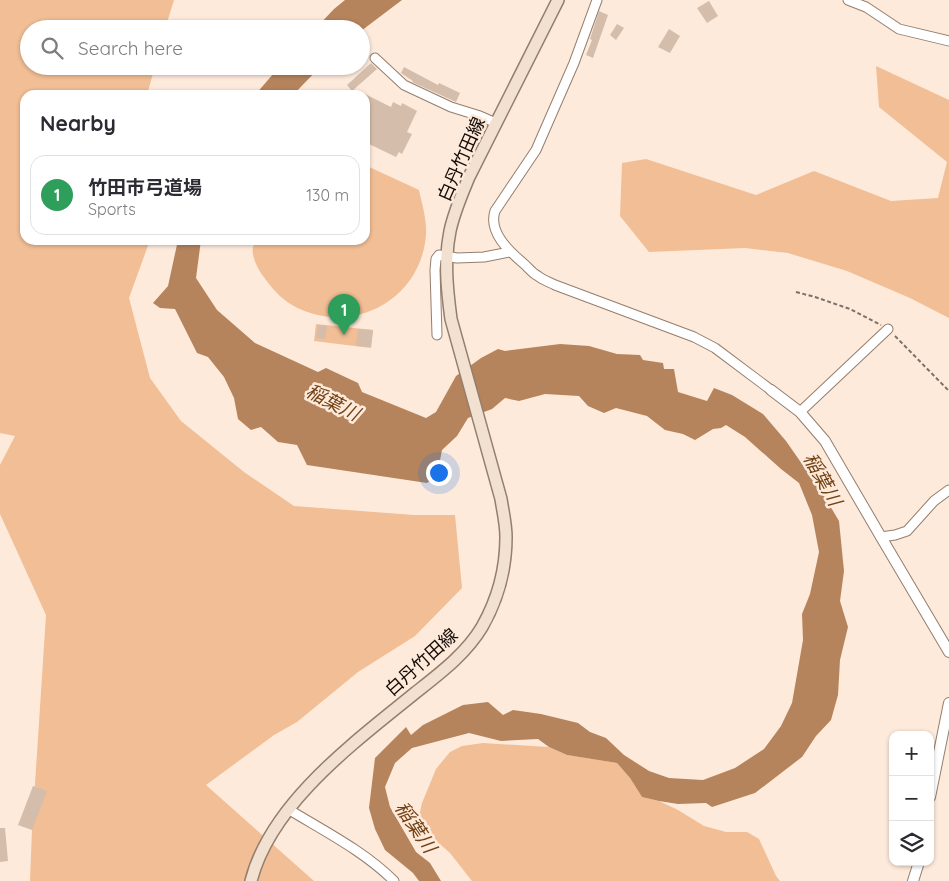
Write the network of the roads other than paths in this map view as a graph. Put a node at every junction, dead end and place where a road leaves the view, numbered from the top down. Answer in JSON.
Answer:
{"nodes":[{"id":1,"x":558,"y":0,"type":"edge"},
{"id":2,"x":597,"y":0,"type":"edge"},
{"id":3,"x":848,"y":0,"type":"edge"},
{"id":4,"x":949,"y":41,"type":"edge"},
{"id":5,"x":375,"y":58,"type":"dead end"},
{"id":6,"x":496,"y":123,"type":"junction"},
{"id":7,"x":510,"y":252,"type":"junction"},
{"id":8,"x":447,"y":256,"type":"junction"},
{"id":9,"x":888,"y":329,"type":"road end"},
{"id":10,"x":438,"y":335,"type":"dead end"},
{"id":11,"x":771,"y":390,"type":"joint"},
{"id":12,"x":800,"y":412,"type":"junction"},
{"id":13,"x":949,"y":490,"type":"edge"},
{"id":14,"x":881,"y":537,"type":"junction"},
{"id":15,"x":949,"y":652,"type":"edge"},
{"id":16,"x":949,"y":703,"type":"edge"},
{"id":17,"x":934,"y":777,"type":"edge"},
{"id":18,"x":288,"y":809,"type":"junction"},
{"id":19,"x":918,"y":866,"type":"edge"},
{"id":20,"x":251,"y":881,"type":"edge"},
{"id":21,"x":394,"y":881,"type":"edge"},
{"id":22,"x":913,"y":881,"type":"edge"}],
"edges":[{"from":1,"to":6,"type":"main road","name":"白丹竹田線"},
{"from":2,"to":7,"type":"street"},
{"from":3,"to":4,"type":"street"},
{"from":5,"to":6,"type":"street"},
{"from":6,"to":8,"type":"main road","name":"白丹竹田線"},
{"from":7,"to":8,"type":"street"},
{"from":7,"to":11,"type":"street"},
{"from":8,"to":10,"type":"street"},
{"from":8,"to":18,"type":"main road","name":"白丹竹田線"},
{"from":9,"to":12,"type":"street"},
{"from":11,"to":12,"type":"street"},
{"from":12,"to":14,"type":"street"},
{"from":13,"to":14,"type":"street"},
{"from":14,"to":15,"type":"street"},
{"from":16,"to":17,"type":"street"},
{"from":18,"to":20,"type":"main road","name":"白丹竹田線"},
{"from":18,"to":21,"type":"street"},
{"from":19,"to":22,"type":"street"}]}
